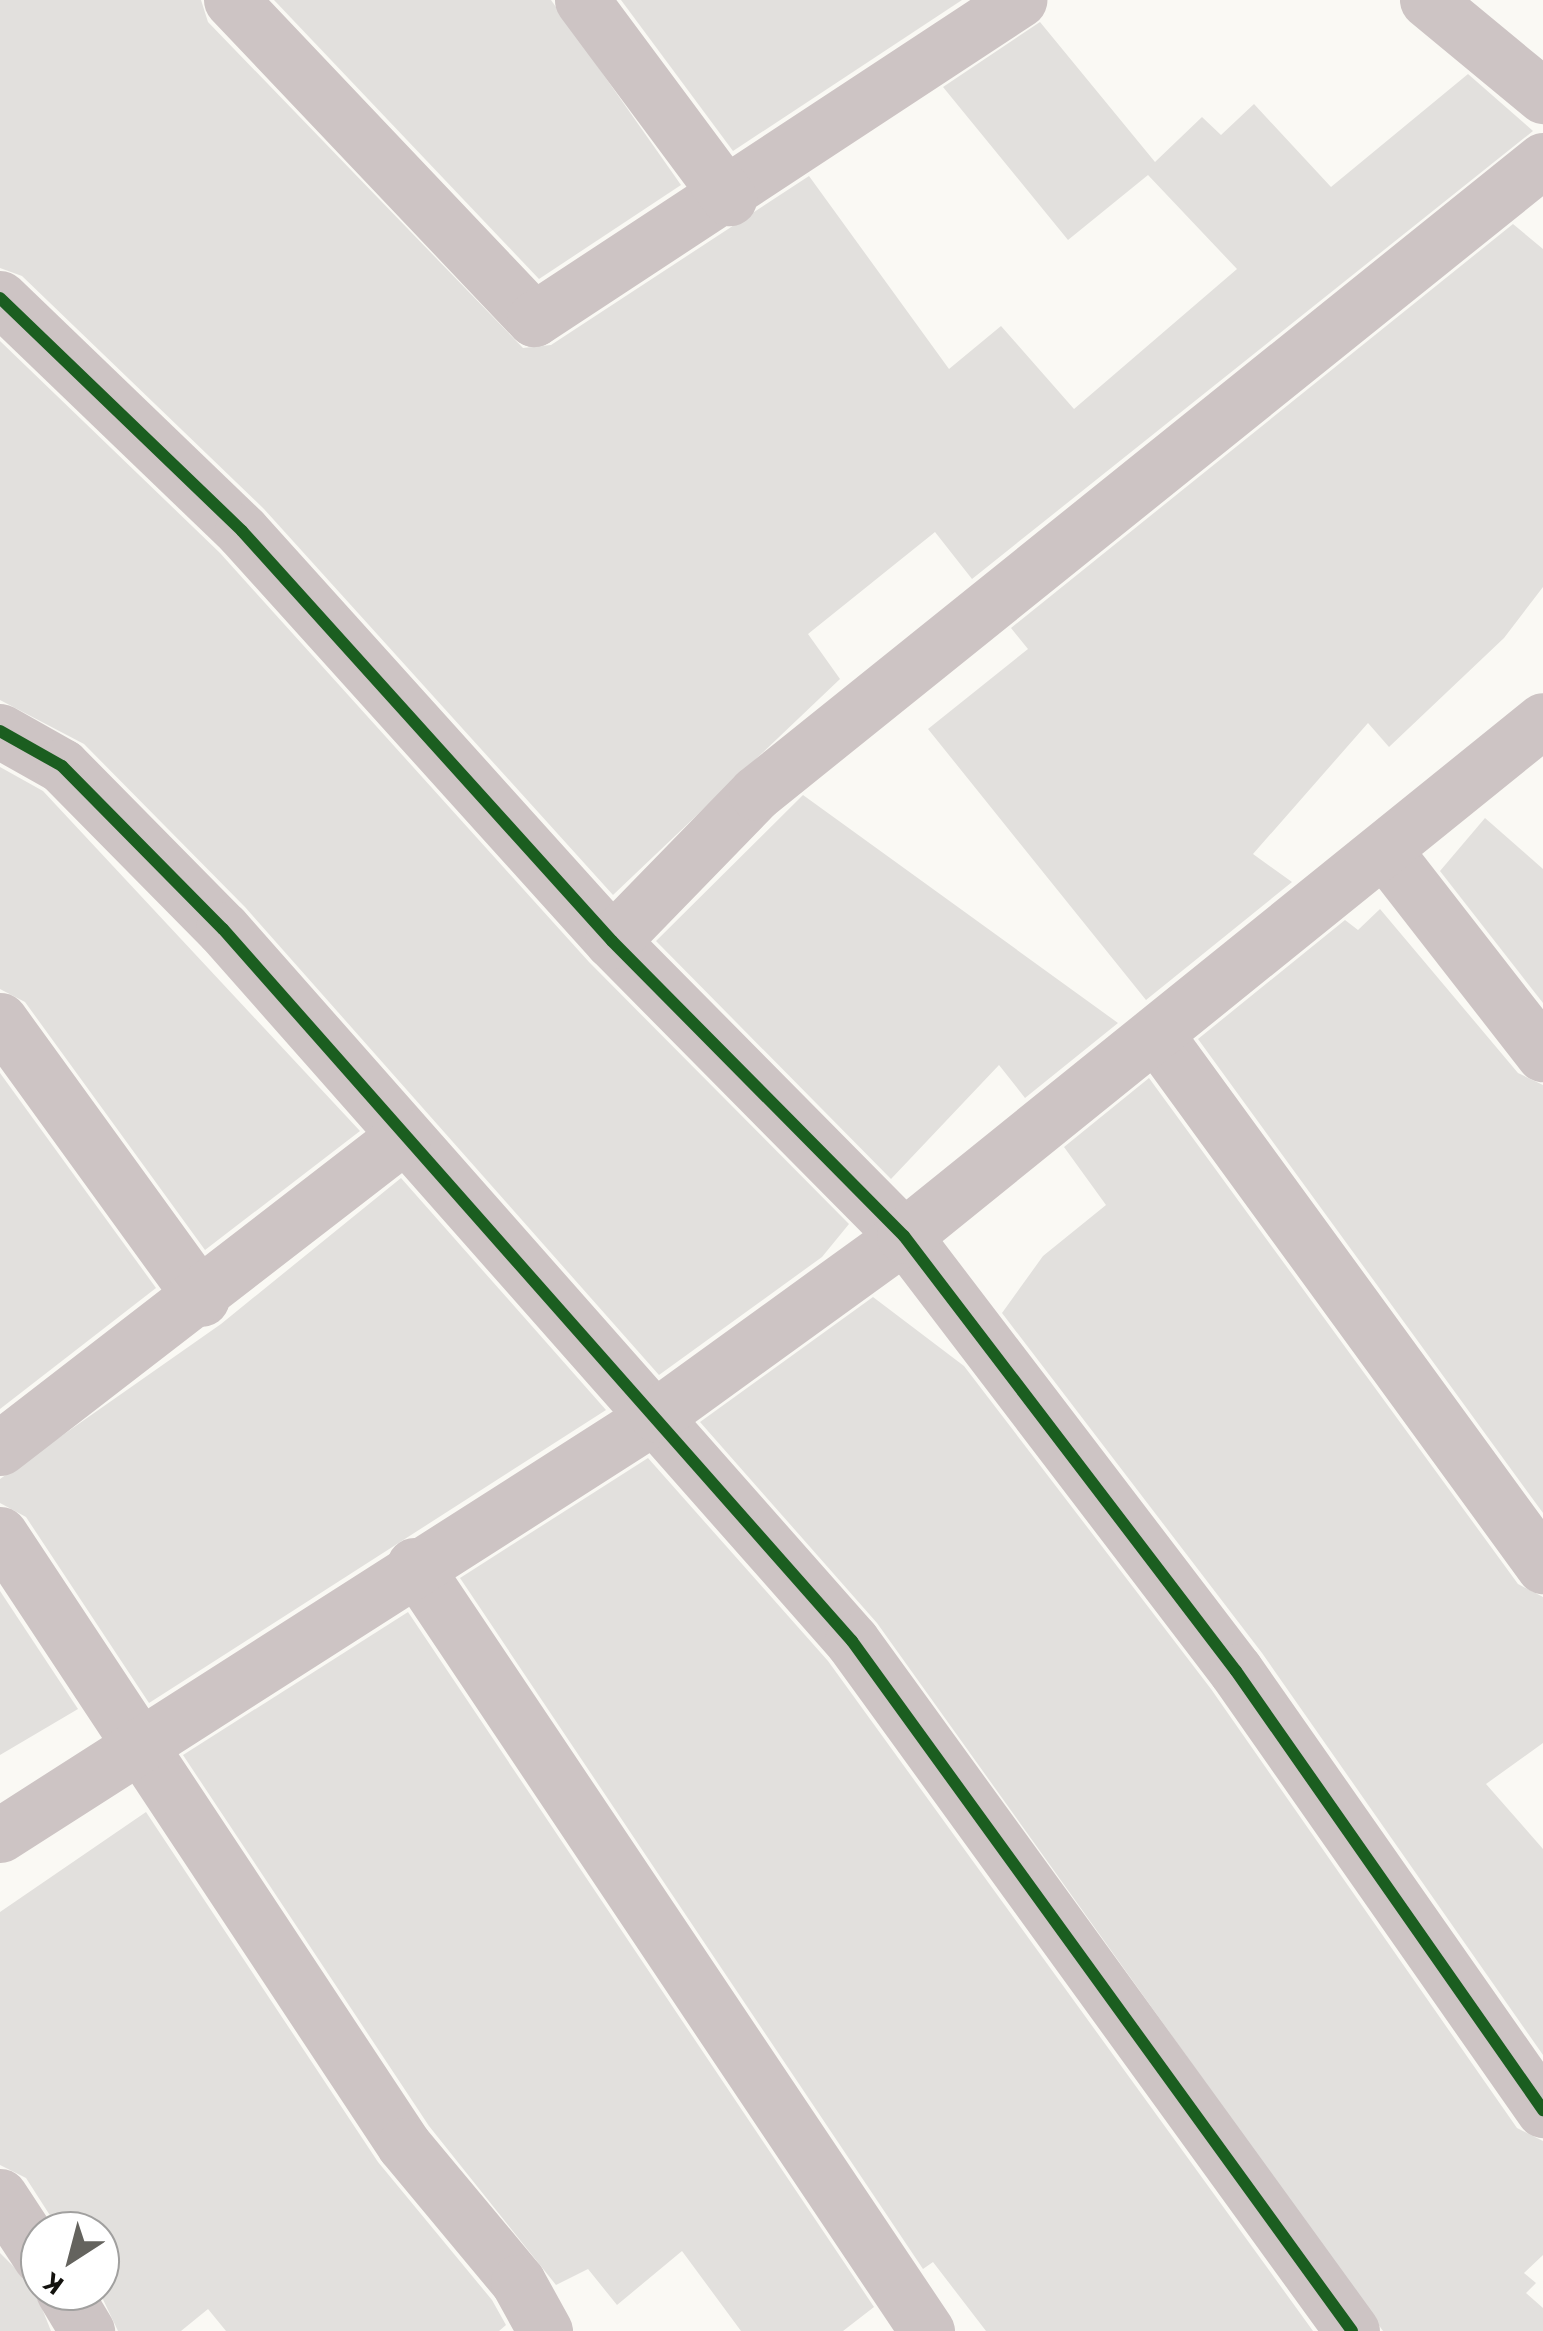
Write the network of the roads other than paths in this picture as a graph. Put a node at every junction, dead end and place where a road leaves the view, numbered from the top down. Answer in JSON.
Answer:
{"nodes":[{"id":1,"x":231,"y":0,"type":"edge"},
{"id":2,"x":582,"y":0,"type":"edge"},
{"id":3,"x":1019,"y":0,"type":"edge"},
{"id":4,"x":1427,"y":0,"type":"edge"},
{"id":5,"x":1543,"y":96,"type":"edge"},
{"id":6,"x":1543,"y":160,"type":"edge"},
{"id":7,"x":729,"y":198,"type":"junction"},
{"id":8,"x":0,"y":298,"type":"edge"},
{"id":9,"x":1543,"y":720,"type":"edge"},
{"id":10,"x":0,"y":730,"type":"edge"},
{"id":11,"x":1384,"y":850,"type":"junction"},
{"id":12,"x":612,"y":941,"type":"junction"},
{"id":13,"x":0,"y":1020,"type":"edge"},
{"id":14,"x":1157,"y":1036,"type":"junction"},
{"id":15,"x":1543,"y":1054,"type":"edge"},
{"id":16,"x":404,"y":1136,"type":"junction"},
{"id":17,"x":904,"y":1236,"type":"junction"},
{"id":18,"x":202,"y":1299,"type":"junction"},
{"id":19,"x":657,"y":1415,"type":"junction"},
{"id":20,"x":0,"y":1448,"type":"edge"},
{"id":21,"x":0,"y":1534,"type":"edge"},
{"id":22,"x":414,"y":1565,"type":"junction"},
{"id":23,"x":1543,"y":1566,"type":"edge"},
{"id":24,"x":144,"y":1745,"type":"junction"},
{"id":25,"x":0,"y":1836,"type":"edge"},
{"id":26,"x":1543,"y":2110,"type":"edge"},
{"id":27,"x":0,"y":2196,"type":"edge"},
{"id":28,"x":20,"y":2226,"type":"edge"},
{"id":29,"x":545,"y":2331,"type":"edge"},
{"id":30,"x":927,"y":2331,"type":"edge"},
{"id":31,"x":1352,"y":2331,"type":"edge"}],
"edges":[{"from":1,"to":7,"type":"street"},
{"from":2,"to":7,"type":"street"},
{"from":3,"to":7,"type":"street"},
{"from":4,"to":5,"type":"street"},
{"from":6,"to":12,"type":"street"},
{"from":8,"to":12,"type":"street"},
{"from":9,"to":11,"type":"street"},
{"from":10,"to":16,"type":"street"},
{"from":11,"to":14,"type":"street"},
{"from":11,"to":15,"type":"street"},
{"from":12,"to":17,"type":"street"},
{"from":13,"to":18,"type":"street"},
{"from":14,"to":17,"type":"street"},
{"from":14,"to":23,"type":"street"},
{"from":16,"to":18,"type":"street"},
{"from":16,"to":19,"type":"street"},
{"from":17,"to":19,"type":"street"},
{"from":17,"to":26,"type":"street"},
{"from":18,"to":20,"type":"street"},
{"from":19,"to":22,"type":"street"},
{"from":19,"to":31,"type":"street"},
{"from":21,"to":24,"type":"street"},
{"from":22,"to":24,"type":"street"},
{"from":22,"to":30,"type":"street"},
{"from":24,"to":25,"type":"street"},
{"from":24,"to":29,"type":"street"},
{"from":27,"to":28,"type":"street"}]}
